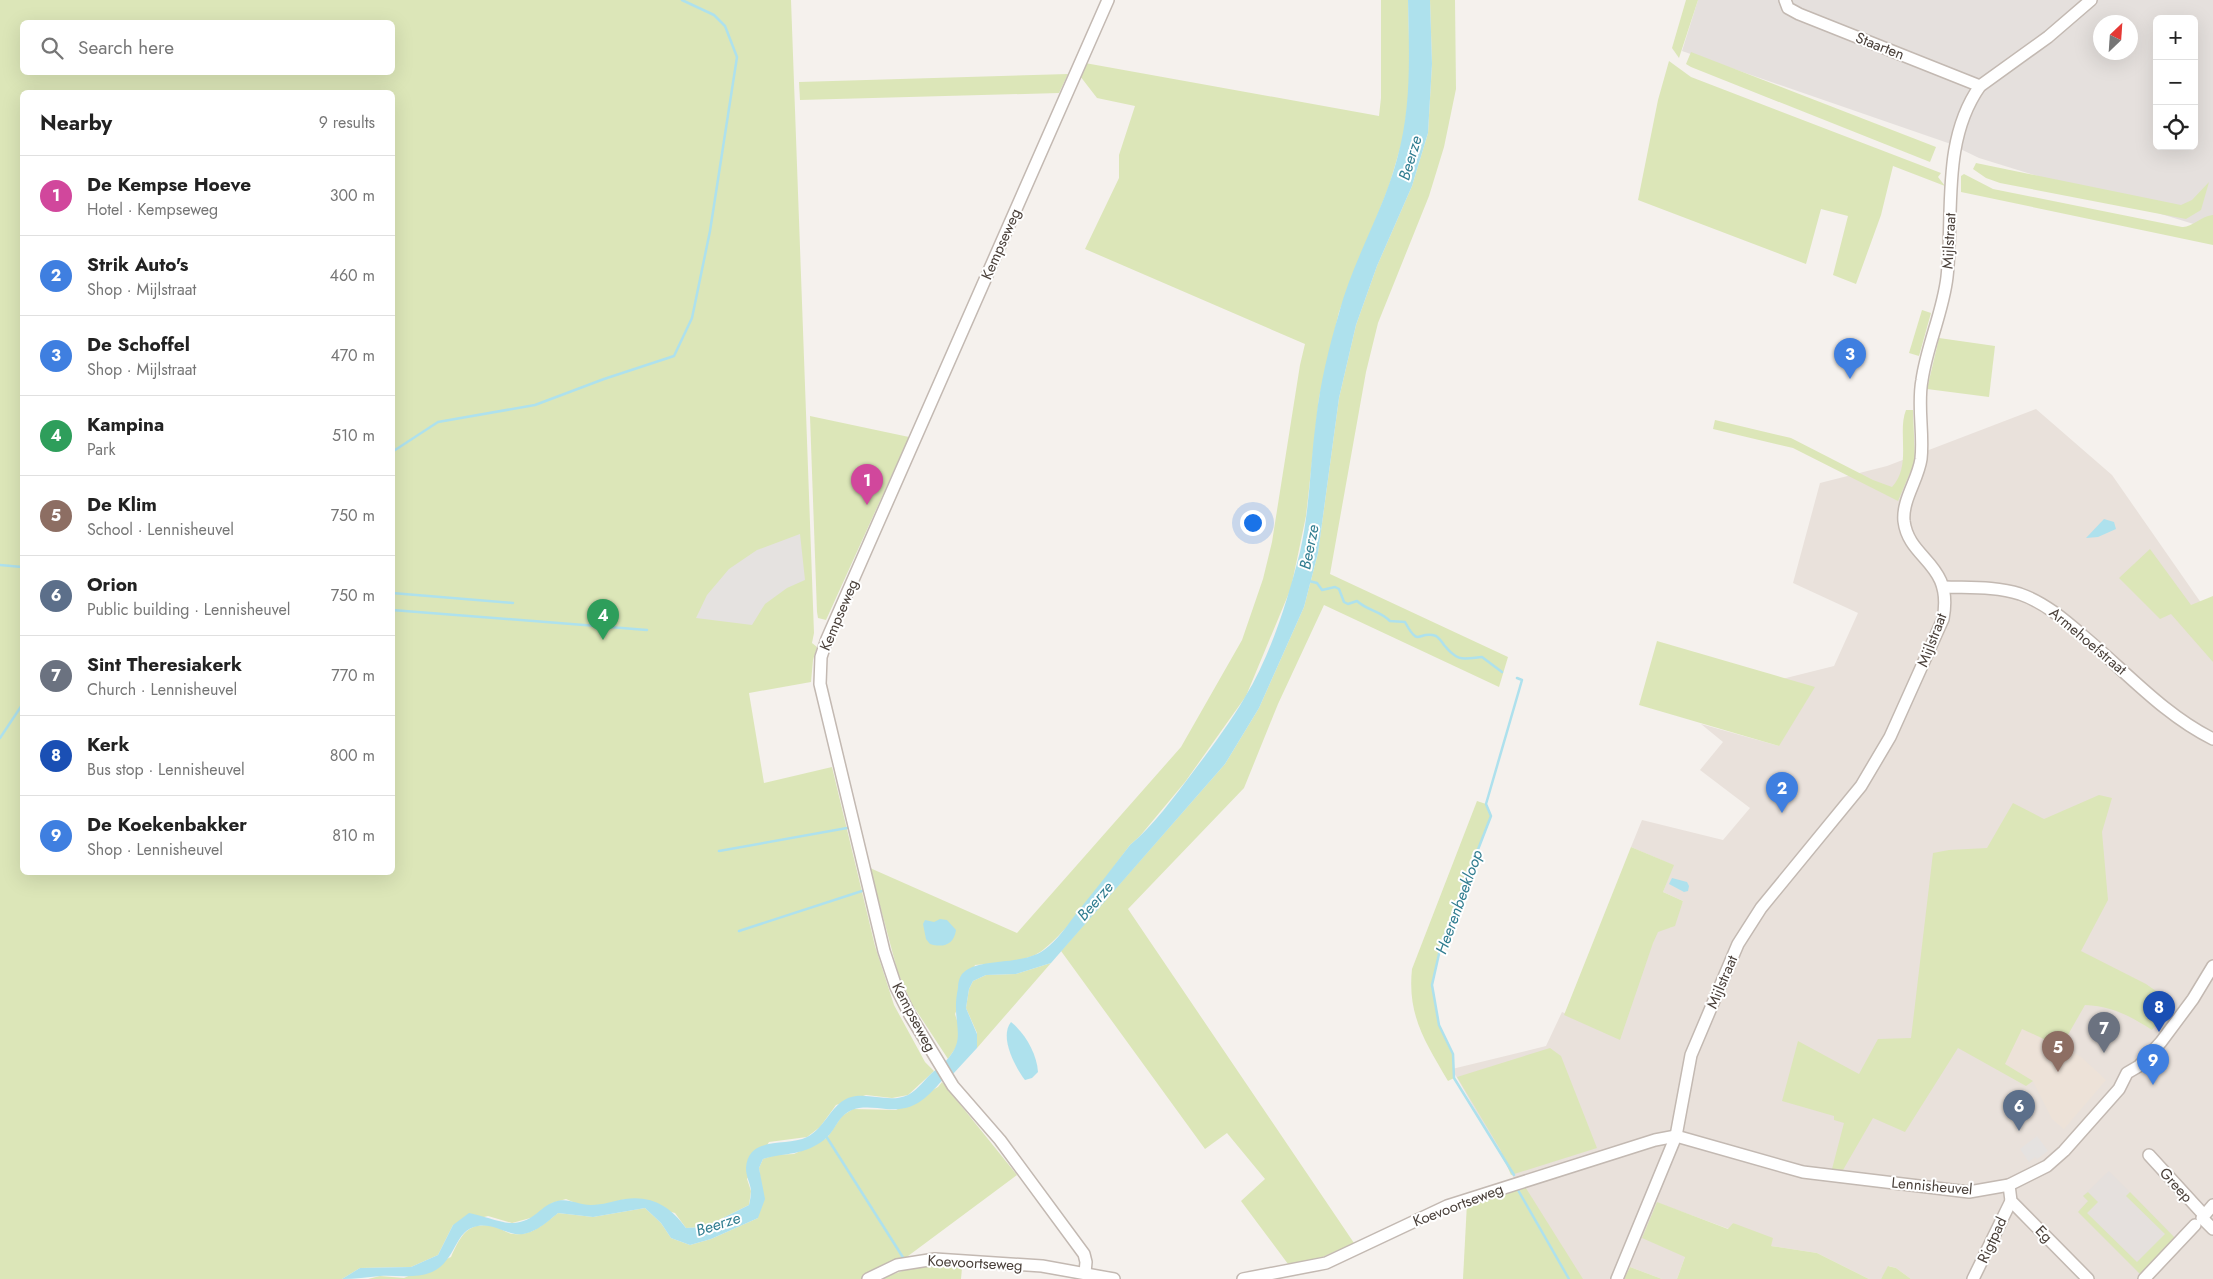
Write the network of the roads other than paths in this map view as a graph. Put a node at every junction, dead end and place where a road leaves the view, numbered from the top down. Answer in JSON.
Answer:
{"nodes":[{"id":1,"x":1108,"y":0,"type":"edge"},
{"id":2,"x":1785,"y":0,"type":"edge"},
{"id":3,"x":2091,"y":0,"type":"edge"},
{"id":4,"x":1980,"y":86,"type":"junction"},
{"id":5,"x":1944,"y":587,"type":"junction"},
{"id":6,"x":2213,"y":739,"type":"edge"},
{"id":7,"x":2213,"y":966,"type":"edge"},
{"id":8,"x":1676,"y":1136,"type":"junction"},
{"id":9,"x":2150,"y":1155,"type":"dead end"},
{"id":10,"x":2009,"y":1185,"type":"junction"},
{"id":11,"x":2011,"y":1201,"type":"junction"},
{"id":12,"x":2213,"y":1205,"type":"edge"},
{"id":13,"x":2200,"y":1219,"type":"junction"},
{"id":14,"x":2213,"y":1229,"type":"edge"},
{"id":15,"x":1085,"y":1272,"type":"junction"},
{"id":16,"x":868,"y":1279,"type":"edge"},
{"id":17,"x":1114,"y":1279,"type":"edge"},
{"id":18,"x":1243,"y":1279,"type":"edge"},
{"id":19,"x":1616,"y":1279,"type":"edge"},
{"id":20,"x":1973,"y":1279,"type":"edge"},
{"id":21,"x":2088,"y":1279,"type":"edge"},
{"id":22,"x":2144,"y":1279,"type":"edge"}],
"edges":[{"from":1,"to":15,"type":"street","name":"Kempseweg"},
{"from":2,"to":4,"type":"street","name":"Staarten"},
{"from":3,"to":4,"type":"street","name":"Mijlstraat"},
{"from":4,"to":5,"type":"street","name":"Mijlstraat"},
{"from":5,"to":6,"type":"street","name":"Armehoefstraat"},
{"from":5,"to":8,"type":"street","name":"Mijlstraat"},
{"from":7,"to":10,"type":"street","name":"Lennisheuvel"},
{"from":8,"to":10,"type":"street","name":"Lennisheuvel"},
{"from":8,"to":18,"type":"street","name":"Koevoortseweg"},
{"from":8,"to":19,"type":"street","name":"Mijlstraat"},
{"from":9,"to":13,"type":"street","name":"Greep"},
{"from":10,"to":11,"type":"street"},
{"from":11,"to":20,"type":"street","name":"Rigtpad"},
{"from":11,"to":21,"type":"street","name":"Eg"},
{"from":12,"to":13,"type":"street"},
{"from":13,"to":14,"type":"street","name":"Greep"},
{"from":13,"to":22,"type":"street"},
{"from":15,"to":16,"type":"street","name":"Koevoortseweg"},
{"from":15,"to":17,"type":"street","name":"Koevoortseweg"}]}
